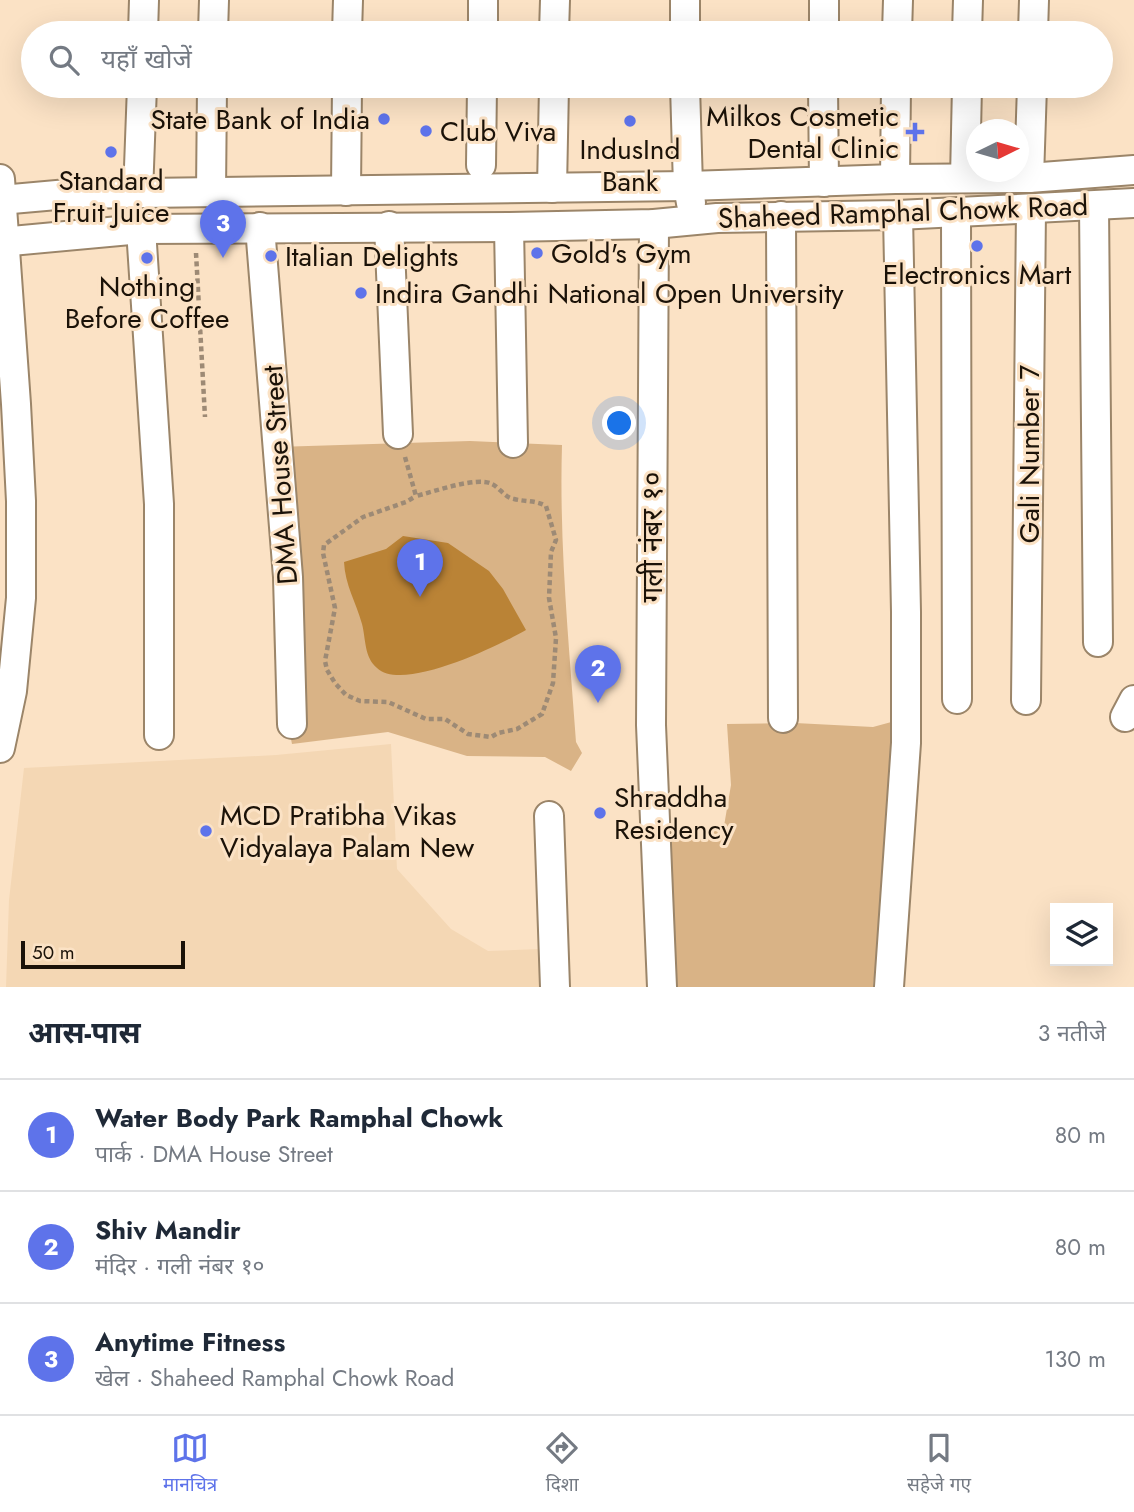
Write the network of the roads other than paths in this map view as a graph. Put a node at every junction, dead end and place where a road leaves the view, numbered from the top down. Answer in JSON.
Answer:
{"nodes":[{"id":1,"x":144,"y":0,"type":"edge"},
{"id":2,"x":214,"y":0,"type":"edge"},
{"id":3,"x":348,"y":0,"type":"edge"},
{"id":4,"x":483,"y":0,"type":"edge"},
{"id":5,"x":555,"y":0,"type":"edge"},
{"id":6,"x":685,"y":0,"type":"edge"},
{"id":7,"x":824,"y":0,"type":"edge"},
{"id":8,"x":898,"y":0,"type":"edge"},
{"id":9,"x":968,"y":0,"type":"edge"},
{"id":10,"x":1034,"y":0,"type":"edge"},
{"id":11,"x":143,"y":21,"type":"edge"},
{"id":12,"x":213,"y":21,"type":"edge"},
{"id":13,"x":347,"y":21,"type":"edge"},
{"id":14,"x":483,"y":21,"type":"edge"},
{"id":15,"x":554,"y":21,"type":"edge"},
{"id":16,"x":685,"y":21,"type":"edge"},
{"id":17,"x":824,"y":21,"type":"edge"},
{"id":18,"x":897,"y":21,"type":"edge"},
{"id":19,"x":967,"y":21,"type":"edge"},
{"id":20,"x":1033,"y":21,"type":"edge"},
{"id":21,"x":142,"y":98,"type":"edge"},
{"id":22,"x":212,"y":98,"type":"edge"},
{"id":23,"x":347,"y":98,"type":"edge"},
{"id":24,"x":482,"y":98,"type":"edge"},
{"id":25,"x":554,"y":98,"type":"edge"},
{"id":26,"x":685,"y":98,"type":"edge"},
{"id":27,"x":823,"y":98,"type":"edge"},
{"id":28,"x":896,"y":98,"type":"edge"},
{"id":29,"x":967,"y":98,"type":"edge"},
{"id":30,"x":1032,"y":98,"type":"edge"},
{"id":31,"x":481,"y":165,"type":"dead end"},
{"id":32,"x":1134,"y":170,"type":"edge"},
{"id":33,"x":965,"y":178,"type":"joint"},
{"id":34,"x":1029,"y":178,"type":"joint"},
{"id":35,"x":895,"y":179,"type":"junction"},
{"id":36,"x":824,"y":182,"type":"junction"},
{"id":37,"x":688,"y":186,"type":"junction"},
{"id":38,"x":552,"y":188,"type":"junction"},
{"id":39,"x":346,"y":191,"type":"junction"},
{"id":40,"x":1,"y":193,"type":"edge"},
{"id":41,"x":211,"y":193,"type":"junction"},
{"id":42,"x":138,"y":194,"type":"junction"},
{"id":43,"x":1134,"y":203,"type":"edge"},
{"id":44,"x":1094,"y":206,"type":"junction"},
{"id":45,"x":1031,"y":209,"type":"junction"},
{"id":46,"x":956,"y":213,"type":"junction"},
{"id":47,"x":898,"y":215,"type":"junction"},
{"id":48,"x":781,"y":216,"type":"junction"},
{"id":49,"x":693,"y":220,"type":"junction"},
{"id":50,"x":654,"y":223,"type":"junction"},
{"id":51,"x":260,"y":226,"type":"junction"},
{"id":52,"x":390,"y":226,"type":"junction"},
{"id":53,"x":509,"y":227,"type":"junction"},
{"id":54,"x":141,"y":229,"type":"junction"},
{"id":55,"x":2,"y":241,"type":"edge"},
{"id":56,"x":400,"y":440,"type":"road end"},
{"id":57,"x":513,"y":443,"type":"dead end"},
{"id":58,"x":1098,"y":642,"type":"dead end"},
{"id":59,"x":957,"y":699,"type":"dead end"},
{"id":60,"x":1026,"y":700,"type":"dead end"},
{"id":61,"x":783,"y":718,"type":"dead end"},
{"id":62,"x":292,"y":724,"type":"dead end"},
{"id":63,"x":159,"y":735,"type":"dead end"},
{"id":64,"x":0,"y":748,"type":"edge"},
{"id":65,"x":549,"y":816,"type":"dead end"},
{"id":66,"x":555,"y":987,"type":"edge"},
{"id":67,"x":662,"y":987,"type":"edge"},
{"id":68,"x":890,"y":987,"type":"edge"}],
"edges":[{"from":1,"to":11,"type":"street"},
{"from":2,"to":12,"type":"street"},
{"from":3,"to":13,"type":"street"},
{"from":4,"to":14,"type":"street"},
{"from":5,"to":15,"type":"street"},
{"from":6,"to":16,"type":"street"},
{"from":7,"to":17,"type":"street"},
{"from":8,"to":18,"type":"street"},
{"from":9,"to":19,"type":"street"},
{"from":10,"to":20,"type":"street"},
{"from":21,"to":42,"type":"street"},
{"from":22,"to":41,"type":"street"},
{"from":23,"to":39,"type":"street"},
{"from":24,"to":31,"type":"street"},
{"from":25,"to":38,"type":"street"},
{"from":26,"to":37,"type":"street"},
{"from":27,"to":36,"type":"street"},
{"from":28,"to":35,"type":"street"},
{"from":29,"to":33,"type":"street"},
{"from":30,"to":34,"type":"street"},
{"from":32,"to":34,"type":"street","name":"Shaheed Ramphal Chowk Road"},
{"from":33,"to":35,"type":"street","name":"Shaheed Ramphal Chowk Road"},
{"from":35,"to":36,"type":"street","name":"Shaheed Ramphal Chowk Road"},
{"from":36,"to":37,"type":"street","name":"Shaheed Ramphal Chowk Road"},
{"from":37,"to":38,"type":"street","name":"Shaheed Ramphal Chowk Road"},
{"from":37,"to":49,"type":"street"},
{"from":38,"to":39,"type":"street","name":"Shaheed Ramphal Chowk Road"},
{"from":39,"to":41,"type":"street","name":"Shaheed Ramphal Chowk Road"},
{"from":40,"to":42,"type":"street","name":"Shaheed Ramphal Chowk Road"},
{"from":40,"to":55,"type":"street"},
{"from":41,"to":42,"type":"street","name":"Shaheed Ramphal Chowk Road"},
{"from":43,"to":44,"type":"street","name":"Shaheed Ramphal Chowk Road"},
{"from":44,"to":45,"type":"street","name":"Shaheed Ramphal Chowk Road"},
{"from":44,"to":58,"type":"street"},
{"from":45,"to":46,"type":"street","name":"Shaheed Ramphal Chowk Road"},
{"from":45,"to":60,"type":"street","name":"Gali Number 7"},
{"from":46,"to":47,"type":"street","name":"Shaheed Ramphal Chowk Road"},
{"from":46,"to":59,"type":"street"},
{"from":47,"to":48,"type":"street","name":"Shaheed Ramphal Chowk Road"},
{"from":47,"to":68,"type":"street"},
{"from":48,"to":49,"type":"street","name":"Shaheed Ramphal Chowk Road"},
{"from":48,"to":61,"type":"street"},
{"from":49,"to":50,"type":"street","name":"Shaheed Ramphal Chowk Road"},
{"from":50,"to":53,"type":"street","name":"Shaheed Ramphal Chowk Road"},
{"from":50,"to":67,"type":"street","name":"गली नंबर १०"},
{"from":51,"to":52,"type":"street","name":"Shaheed Ramphal Chowk Road"},
{"from":51,"to":54,"type":"street","name":"Shaheed Ramphal Chowk Road"},
{"from":51,"to":62,"type":"street","name":"DMA House Street"},
{"from":52,"to":53,"type":"street","name":"Shaheed Ramphal Chowk Road"},
{"from":52,"to":56,"type":"street"},
{"from":53,"to":57,"type":"street"},
{"from":54,"to":55,"type":"street","name":"Shaheed Ramphal Chowk Road"},
{"from":54,"to":63,"type":"street"},
{"from":55,"to":64,"type":"street"},
{"from":65,"to":66,"type":"street"}]}
